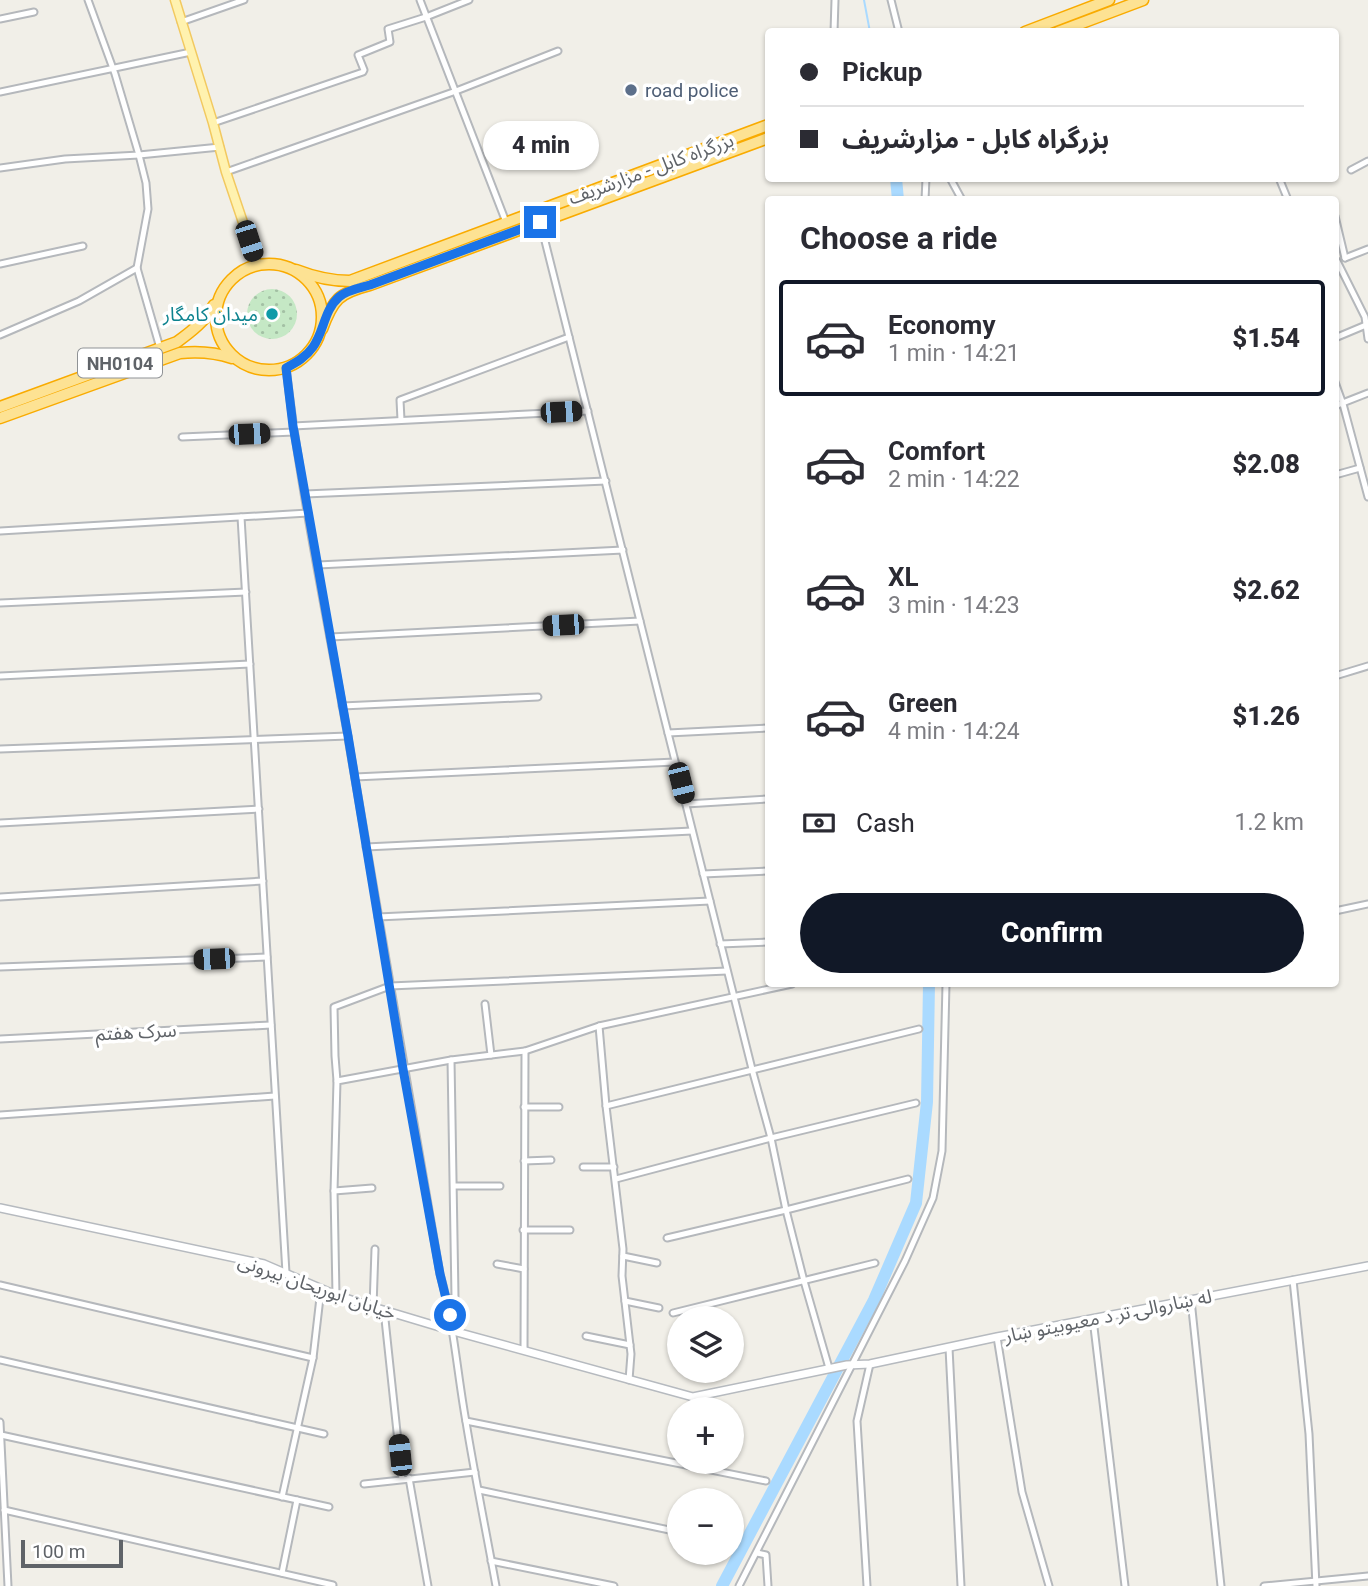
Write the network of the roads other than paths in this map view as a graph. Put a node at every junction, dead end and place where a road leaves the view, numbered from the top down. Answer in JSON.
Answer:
{"nodes":[{"id":1,"x":88,"y":0,"type":"edge"},
{"id":2,"x":175,"y":0,"type":"edge"},
{"id":3,"x":244,"y":0,"type":"edge"},
{"id":4,"x":420,"y":0,"type":"edge"},
{"id":5,"x":470,"y":0,"type":"edge"},
{"id":6,"x":835,"y":0,"type":"edge"},
{"id":7,"x":891,"y":0,"type":"edge"},
{"id":8,"x":1109,"y":0,"type":"edge"},
{"id":9,"x":1143,"y":0,"type":"edge"},
{"id":10,"x":34,"y":12,"type":"dead end"},
{"id":11,"x":426,"y":17,"type":"junction"},
{"id":12,"x":0,"y":19,"type":"edge"},
{"id":13,"x":181,"y":22,"type":"junction"},
{"id":14,"x":834,"y":28,"type":"edge"},
{"id":15,"x":899,"y":28,"type":"edge"},
{"id":16,"x":1036,"y":28,"type":"edge"},
{"id":17,"x":1069,"y":28,"type":"edge"},
{"id":18,"x":558,"y":51,"type":"dead end"},
{"id":19,"x":191,"y":52,"type":"junction"},
{"id":20,"x":112,"y":67,"type":"junction"},
{"id":21,"x":456,"y":91,"type":"junction"},
{"id":22,"x":0,"y":92,"type":"edge"},
{"id":23,"x":213,"y":123,"type":"junction"},
{"id":24,"x":765,"y":126,"type":"edge"},
{"id":25,"x":765,"y":139,"type":"edge"},
{"id":26,"x":220,"y":148,"type":"junction"},
{"id":27,"x":139,"y":155,"type":"junction"},
{"id":28,"x":1368,"y":161,"type":"edge"},
{"id":29,"x":0,"y":168,"type":"edge"},
{"id":30,"x":1351,"y":170,"type":"dead end"},
{"id":31,"x":226,"y":172,"type":"junction"},
{"id":32,"x":539,"y":217,"type":"junction"},
{"id":33,"x":507,"y":223,"type":"junction"},
{"id":34,"x":1339,"y":233,"type":"edge"},
{"id":35,"x":83,"y":246,"type":"dead end"},
{"id":36,"x":1368,"y":249,"type":"edge"},
{"id":37,"x":1345,"y":258,"type":"junction"},
{"id":38,"x":1339,"y":260,"type":"edge"},
{"id":39,"x":0,"y":264,"type":"edge"},
{"id":40,"x":257,"y":264,"type":"junction"},
{"id":41,"x":1339,"y":267,"type":"edge"},
{"id":42,"x":137,"y":268,"type":"junction"},
{"id":43,"x":296,"y":270,"type":"junction"},
{"id":44,"x":222,"y":292,"type":"junction"},
{"id":45,"x":1366,"y":325,"type":"edge"},
{"id":46,"x":322,"y":329,"type":"junction"},
{"id":47,"x":0,"y":335,"type":"edge"},
{"id":48,"x":1339,"y":336,"type":"edge"},
{"id":49,"x":569,"y":337,"type":"junction"},
{"id":50,"x":1368,"y":339,"type":"edge"},
{"id":51,"x":160,"y":348,"type":"junction"},
{"id":52,"x":240,"y":362,"type":"junction"},
{"id":53,"x":286,"y":368,"type":"junction"},
{"id":54,"x":1339,"y":393,"type":"edge"},
{"id":55,"x":1368,"y":393,"type":"edge"},
{"id":56,"x":1343,"y":404,"type":"junction"},
{"id":57,"x":1339,"y":406,"type":"edge"},
{"id":58,"x":0,"y":407,"type":"edge"},
{"id":59,"x":588,"y":411,"type":"junction"},
{"id":60,"x":0,"y":418,"type":"edge"},
{"id":61,"x":401,"y":420,"type":"junction"},
{"id":62,"x":294,"y":429,"type":"junction"},
{"id":63,"x":182,"y":437,"type":"dead end"},
{"id":64,"x":1360,"y":468,"type":"junction"},
{"id":65,"x":1339,"y":474,"type":"edge"},
{"id":66,"x":606,"y":481,"type":"junction"},
{"id":67,"x":305,"y":494,"type":"junction"},
{"id":68,"x":1368,"y":497,"type":"edge"},
{"id":69,"x":308,"y":513,"type":"junction"},
{"id":70,"x":242,"y":517,"type":"junction"},
{"id":71,"x":0,"y":531,"type":"edge"},
{"id":72,"x":623,"y":550,"type":"junction"},
{"id":73,"x":318,"y":565,"type":"junction"},
{"id":74,"x":246,"y":592,"type":"junction"},
{"id":75,"x":0,"y":603,"type":"edge"},
{"id":76,"x":640,"y":621,"type":"junction"},
{"id":77,"x":330,"y":636,"type":"junction"},
{"id":78,"x":250,"y":664,"type":"junction"},
{"id":79,"x":1368,"y":666,"type":"edge"},
{"id":80,"x":0,"y":676,"type":"edge"},
{"id":81,"x":1339,"y":676,"type":"edge"},
{"id":82,"x":538,"y":697,"type":"dead end"},
{"id":83,"x":342,"y":706,"type":"junction"},
{"id":84,"x":765,"y":728,"type":"edge"},
{"id":85,"x":668,"y":733,"type":"junction"},
{"id":86,"x":348,"y":736,"type":"junction"},
{"id":87,"x":255,"y":739,"type":"junction"},
{"id":88,"x":0,"y":749,"type":"edge"},
{"id":89,"x":675,"y":762,"type":"junction"},
{"id":90,"x":355,"y":777,"type":"junction"},
{"id":91,"x":765,"y":799,"type":"edge"},
{"id":92,"x":686,"y":804,"type":"junction"},
{"id":93,"x":259,"y":809,"type":"junction"},
{"id":94,"x":0,"y":823,"type":"edge"},
{"id":95,"x":692,"y":831,"type":"junction"},
{"id":96,"x":366,"y":846,"type":"junction"},
{"id":97,"x":765,"y":871,"type":"edge"},
{"id":98,"x":703,"y":874,"type":"junction"},
{"id":99,"x":263,"y":881,"type":"junction"},
{"id":100,"x":0,"y":897,"type":"edge"},
{"id":101,"x":710,"y":901,"type":"junction"},
{"id":102,"x":1368,"y":904,"type":"edge"},
{"id":103,"x":1339,"y":910,"type":"edge"},
{"id":104,"x":378,"y":917,"type":"junction"},
{"id":105,"x":765,"y":942,"type":"edge"},
{"id":106,"x":720,"y":944,"type":"junction"},
{"id":107,"x":267,"y":957,"type":"junction"},
{"id":108,"x":0,"y":967,"type":"edge"},
{"id":109,"x":727,"y":971,"type":"junction"},
{"id":110,"x":390,"y":986,"type":"junction"},
{"id":111,"x":776,"y":987,"type":"edge"},
{"id":112,"x":946,"y":987,"type":"edge"},
{"id":113,"x":733,"y":995,"type":"junction"},
{"id":114,"x":485,"y":1004,"type":"dead end"},
{"id":115,"x":271,"y":1025,"type":"junction"},
{"id":116,"x":599,"y":1026,"type":"junction"},
{"id":117,"x":919,"y":1029,"type":"dead end"},
{"id":118,"x":0,"y":1039,"type":"edge"},
{"id":119,"x":525,"y":1051,"type":"junction"},
{"id":120,"x":491,"y":1055,"type":"junction"},
{"id":121,"x":451,"y":1060,"type":"junction"},
{"id":122,"x":403,"y":1069,"type":"junction"},
{"id":123,"x":751,"y":1069,"type":"junction"},
{"id":124,"x":337,"y":1081,"type":"junction"},
{"id":125,"x":275,"y":1096,"type":"junction"},
{"id":126,"x":916,"y":1103,"type":"dead end"},
{"id":127,"x":606,"y":1106,"type":"junction"},
{"id":128,"x":524,"y":1107,"type":"junction"},
{"id":129,"x":559,"y":1107,"type":"dead end"},
{"id":130,"x":0,"y":1115,"type":"edge"},
{"id":131,"x":771,"y":1139,"type":"junction"},
{"id":132,"x":551,"y":1160,"type":"dead end"},
{"id":133,"x":524,"y":1161,"type":"junction"},
{"id":134,"x":583,"y":1167,"type":"dead end"},
{"id":135,"x":614,"y":1167,"type":"junction"},
{"id":136,"x":908,"y":1179,"type":"dead end"},
{"id":137,"x":616,"y":1180,"type":"junction"},
{"id":138,"x":454,"y":1185,"type":"junction"},
{"id":139,"x":500,"y":1185,"type":"dead end"},
{"id":140,"x":372,"y":1188,"type":"dead end"},
{"id":141,"x":334,"y":1191,"type":"junction"},
{"id":142,"x":0,"y":1208,"type":"edge"},
{"id":143,"x":786,"y":1210,"type":"junction"},
{"id":144,"x":523,"y":1230,"type":"junction"},
{"id":145,"x":570,"y":1230,"type":"dead end"},
{"id":146,"x":667,"y":1238,"type":"dead end"},
{"id":147,"x":375,"y":1249,"type":"dead end"},
{"id":148,"x":623,"y":1256,"type":"junction"},
{"id":149,"x":657,"y":1263,"type":"dead end"},
{"id":150,"x":875,"y":1263,"type":"dead end"},
{"id":151,"x":497,"y":1264,"type":"dead end"},
{"id":152,"x":1368,"y":1266,"type":"edge"},
{"id":153,"x":523,"y":1269,"type":"junction"},
{"id":154,"x":286,"y":1273,"type":"junction"},
{"id":155,"x":1293,"y":1280,"type":"junction"},
{"id":156,"x":804,"y":1281,"type":"junction"},
{"id":157,"x":0,"y":1286,"type":"edge"},
{"id":158,"x":321,"y":1289,"type":"junction"},
{"id":159,"x":336,"y":1295,"type":"junction"},
{"id":160,"x":447,"y":1298,"type":"junction"},
{"id":161,"x":1191,"y":1300,"type":"junction"},
{"id":162,"x":625,"y":1301,"type":"junction"},
{"id":163,"x":702,"y":1306,"type":"edge"},
{"id":164,"x":373,"y":1307,"type":"junction"},
{"id":165,"x":659,"y":1308,"type":"dead end"},
{"id":166,"x":384,"y":1310,"type":"junction"},
{"id":167,"x":1093,"y":1319,"type":"junction"},
{"id":168,"x":453,"y":1331,"type":"junction"},
{"id":169,"x":586,"y":1335,"type":"dead end"},
{"id":170,"x":997,"y":1337,"type":"junction"},
{"id":171,"x":630,"y":1345,"type":"junction"},
{"id":172,"x":948,"y":1348,"type":"junction"},
{"id":173,"x":524,"y":1349,"type":"junction"},
{"id":174,"x":313,"y":1358,"type":"junction"},
{"id":175,"x":0,"y":1360,"type":"edge"},
{"id":176,"x":850,"y":1364,"type":"junction"},
{"id":177,"x":870,"y":1364,"type":"junction"},
{"id":178,"x":832,"y":1368,"type":"junction"},
{"id":179,"x":629,"y":1380,"type":"junction"},
{"id":180,"x":466,"y":1421,"type":"junction"},
{"id":181,"x":0,"y":1422,"type":"edge"},
{"id":182,"x":298,"y":1427,"type":"junction"},
{"id":183,"x":324,"y":1434,"type":"dead end"},
{"id":184,"x":1,"y":1435,"type":"edge"},
{"id":185,"x":475,"y":1472,"type":"junction"},
{"id":186,"x":406,"y":1479,"type":"junction"},
{"id":187,"x":766,"y":1481,"type":"dead end"},
{"id":188,"x":364,"y":1484,"type":"dead end"},
{"id":189,"x":479,"y":1490,"type":"junction"},
{"id":190,"x":282,"y":1497,"type":"junction"},
{"id":191,"x":297,"y":1500,"type":"junction"},
{"id":192,"x":329,"y":1507,"type":"dead end"},
{"id":193,"x":4,"y":1510,"type":"junction"},
{"id":194,"x":667,"y":1529,"type":"edge"},
{"id":195,"x":757,"y":1553,"type":"junction"},
{"id":196,"x":491,"y":1562,"type":"junction"},
{"id":197,"x":282,"y":1573,"type":"junction"},
{"id":198,"x":1368,"y":1576,"type":"edge"},
{"id":199,"x":302,"y":1578,"type":"junction"},
{"id":200,"x":1316,"y":1583,"type":"edge"},
{"id":201,"x":333,"y":1585,"type":"edge"},
{"id":202,"x":8,"y":1586,"type":"edge"},
{"id":203,"x":301,"y":1586,"type":"edge"},
{"id":204,"x":428,"y":1586,"type":"edge"},
{"id":205,"x":496,"y":1586,"type":"edge"},
{"id":206,"x":614,"y":1586,"type":"edge"},
{"id":207,"x":739,"y":1586,"type":"edge"},
{"id":208,"x":768,"y":1586,"type":"edge"},
{"id":209,"x":867,"y":1586,"type":"edge"},
{"id":210,"x":961,"y":1586,"type":"edge"},
{"id":211,"x":1049,"y":1586,"type":"edge"},
{"id":212,"x":1125,"y":1586,"type":"edge"},
{"id":213,"x":1221,"y":1586,"type":"edge"},
{"id":214,"x":1264,"y":1586,"type":"edge"}],
"edges":[{"from":1,"to":20,"type":"street"},
{"from":2,"to":13,"type":"main road"},
{"from":3,"to":13,"type":"street"},
{"from":4,"to":11,"type":"street"},
{"from":5,"to":11,"type":"street"},
{"from":6,"to":14,"type":"street"},
{"from":7,"to":15,"type":"street"},
{"from":8,"to":16,"type":"highway"},
{"from":9,"to":17,"type":"highway"},
{"from":10,"to":12,"type":"street"},
{"from":11,"to":21,"type":"street"},
{"from":11,"to":23,"type":"street"},
{"from":13,"to":19,"type":"main road"},
{"from":18,"to":21,"type":"street"},
{"from":19,"to":20,"type":"street"},
{"from":19,"to":23,"type":"main road"},
{"from":20,"to":22,"type":"street"},
{"from":20,"to":27,"type":"street"},
{"from":21,"to":31,"type":"street"},
{"from":21,"to":33,"type":"street"},
{"from":23,"to":26,"type":"main road"},
{"from":24,"to":32,"type":"highway","name":"بزرگراه کابل - مزارشریف"},
{"from":25,"to":32,"type":"highway","name":"بزرگراه کابل - مزارشریف"},
{"from":26,"to":27,"type":"street"},
{"from":26,"to":31,"type":"main road"},
{"from":27,"to":29,"type":"street"},
{"from":27,"to":42,"type":"street"},
{"from":28,"to":30,"type":"street"},
{"from":31,"to":40,"type":"main road"},
{"from":32,"to":33,"type":"highway","name":"بزرگراه کابل - مزارشریف"},
{"from":32,"to":46,"type":"highway","name":"بزرگراه کابل - مزارشریف"},
{"from":32,"to":49,"type":"street"},
{"from":33,"to":43,"type":"highway","name":"بزرگراه کابل - مزارشریف"},
{"from":34,"to":37,"type":"street"},
{"from":35,"to":39,"type":"street"},
{"from":36,"to":37,"type":"street"},
{"from":37,"to":38,"type":"street"},
{"from":40,"to":43,"type":"highway"},
{"from":40,"to":44,"type":"highway","number":"NH0104"},
{"from":41,"to":45,"type":"street"},
{"from":42,"to":47,"type":"street"},
{"from":42,"to":51,"type":"street"},
{"from":43,"to":46,"type":"highway"},
{"from":44,"to":51,"type":"highway","number":"NH0104"},
{"from":44,"to":52,"type":"highway"},
{"from":45,"to":48,"type":"street"},
{"from":45,"to":50,"type":"street"},
{"from":46,"to":53,"type":"highway"},
{"from":49,"to":59,"type":"street"},
{"from":49,"to":61,"type":"street"},
{"from":51,"to":58,"type":"highway","number":"NH0104"},
{"from":52,"to":53,"type":"highway","number":"NH0104"},
{"from":52,"to":60,"type":"highway","number":"NH0104"},
{"from":53,"to":62,"type":"street"},
{"from":54,"to":56,"type":"street"},
{"from":55,"to":56,"type":"street"},
{"from":56,"to":57,"type":"street"},
{"from":56,"to":64,"type":"street"},
{"from":59,"to":61,"type":"street"},
{"from":59,"to":66,"type":"street"},
{"from":61,"to":62,"type":"street"},
{"from":62,"to":63,"type":"street"},
{"from":62,"to":67,"type":"street"},
{"from":64,"to":65,"type":"street"},
{"from":64,"to":68,"type":"street"},
{"from":66,"to":67,"type":"street"},
{"from":66,"to":72,"type":"street"},
{"from":67,"to":69,"type":"street"},
{"from":69,"to":70,"type":"street"},
{"from":69,"to":73,"type":"street"},
{"from":70,"to":71,"type":"street"},
{"from":70,"to":74,"type":"street"},
{"from":72,"to":73,"type":"street"},
{"from":72,"to":76,"type":"street"},
{"from":73,"to":77,"type":"street"},
{"from":74,"to":75,"type":"street"},
{"from":74,"to":78,"type":"street"},
{"from":76,"to":77,"type":"street"},
{"from":76,"to":85,"type":"street"},
{"from":77,"to":83,"type":"street"},
{"from":78,"to":80,"type":"street"},
{"from":78,"to":87,"type":"street"},
{"from":79,"to":81,"type":"street"},
{"from":82,"to":83,"type":"street"},
{"from":83,"to":86,"type":"street"},
{"from":84,"to":85,"type":"street"},
{"from":85,"to":89,"type":"street"},
{"from":86,"to":87,"type":"street"},
{"from":86,"to":90,"type":"street"},
{"from":87,"to":88,"type":"street"},
{"from":87,"to":93,"type":"street"},
{"from":89,"to":90,"type":"street"},
{"from":89,"to":92,"type":"street"},
{"from":90,"to":96,"type":"street"},
{"from":91,"to":92,"type":"street"},
{"from":92,"to":95,"type":"street"},
{"from":93,"to":94,"type":"street"},
{"from":93,"to":99,"type":"street"},
{"from":95,"to":96,"type":"street"},
{"from":95,"to":98,"type":"street"},
{"from":96,"to":104,"type":"street"},
{"from":97,"to":98,"type":"street"},
{"from":98,"to":101,"type":"street"},
{"from":99,"to":100,"type":"street"},
{"from":99,"to":107,"type":"street"},
{"from":101,"to":104,"type":"street"},
{"from":101,"to":106,"type":"street"},
{"from":102,"to":103,"type":"street"},
{"from":104,"to":110,"type":"street"},
{"from":105,"to":106,"type":"street"},
{"from":106,"to":109,"type":"street"},
{"from":107,"to":108,"type":"street"},
{"from":107,"to":115,"type":"street"},
{"from":109,"to":110,"type":"street"},
{"from":109,"to":113,"type":"street"},
{"from":110,"to":122,"type":"street"},
{"from":110,"to":124,"type":"street"},
{"from":111,"to":113,"type":"street"},
{"from":112,"to":176,"type":"street"},
{"from":113,"to":116,"type":"street"},
{"from":113,"to":123,"type":"street"},
{"from":114,"to":120,"type":"street"},
{"from":115,"to":118,"type":"street","name":"سرک هفتم"},
{"from":115,"to":125,"type":"street"},
{"from":116,"to":119,"type":"street"},
{"from":116,"to":127,"type":"street"},
{"from":117,"to":123,"type":"street"},
{"from":119,"to":120,"type":"street"},
{"from":119,"to":128,"type":"street"},
{"from":120,"to":121,"type":"street"},
{"from":121,"to":122,"type":"street"},
{"from":121,"to":138,"type":"street"},
{"from":122,"to":124,"type":"street"},
{"from":122,"to":160,"type":"street"},
{"from":123,"to":127,"type":"street"},
{"from":123,"to":131,"type":"street"},
{"from":124,"to":141,"type":"street"},
{"from":125,"to":130,"type":"street"},
{"from":125,"to":154,"type":"street"},
{"from":126,"to":131,"type":"street"},
{"from":127,"to":135,"type":"street"},
{"from":128,"to":129,"type":"street"},
{"from":128,"to":133,"type":"street"},
{"from":131,"to":137,"type":"street"},
{"from":131,"to":143,"type":"street"},
{"from":132,"to":133,"type":"street"},
{"from":133,"to":144,"type":"street"},
{"from":134,"to":135,"type":"street"},
{"from":135,"to":137,"type":"street"},
{"from":136,"to":143,"type":"street"},
{"from":137,"to":148,"type":"street"},
{"from":138,"to":139,"type":"street"},
{"from":138,"to":160,"type":"street"},
{"from":140,"to":141,"type":"street"},
{"from":141,"to":159,"type":"street"},
{"from":142,"to":154,"type":"street","name":"خیابان ابوریحان بیرونی"},
{"from":143,"to":146,"type":"street"},
{"from":143,"to":156,"type":"street"},
{"from":144,"to":145,"type":"street"},
{"from":144,"to":153,"type":"street"},
{"from":147,"to":164,"type":"street"},
{"from":148,"to":149,"type":"street"},
{"from":148,"to":162,"type":"street"},
{"from":150,"to":156,"type":"street"},
{"from":151,"to":153,"type":"street"},
{"from":152,"to":155,"type":"street","name":"له ښاروالۍ تر د معیوبیتو ښار"},
{"from":153,"to":173,"type":"street"},
{"from":154,"to":158,"type":"street","name":"خیابان ابوریحان بیرونی"},
{"from":155,"to":161,"type":"street","name":"له ښاروالۍ تر د معیوبیتو ښار"},
{"from":155,"to":200,"type":"street"},
{"from":156,"to":163,"type":"street"},
{"from":156,"to":178,"type":"street"},
{"from":157,"to":174,"type":"street"},
{"from":158,"to":159,"type":"street","name":"خیابان ابوریحان بیرونی"},
{"from":158,"to":174,"type":"street"},
{"from":159,"to":164,"type":"street","name":"خیابان ابوریحان بیرونی"},
{"from":160,"to":168,"type":"street"},
{"from":161,"to":167,"type":"street","name":"له ښاروالۍ تر د معیوبیتو ښار"},
{"from":161,"to":213,"type":"street"},
{"from":162,"to":165,"type":"street"},
{"from":162,"to":171,"type":"street"},
{"from":164,"to":166,"type":"street","name":"خیابان ابوریحان بیرونی"},
{"from":166,"to":168,"type":"street","name":"خیابان ابوریحان بیرونی"},
{"from":166,"to":186,"type":"street"},
{"from":167,"to":170,"type":"street","name":"له ښاروالۍ تر د معیوبیتو ښار"},
{"from":167,"to":212,"type":"street"},
{"from":168,"to":173,"type":"street","name":"خیابان ابوریحان بیرونی"},
{"from":168,"to":180,"type":"street"},
{"from":169,"to":171,"type":"street"},
{"from":170,"to":172,"type":"street","name":"له ښاروالۍ تر د معیوبیتو ښار"},
{"from":170,"to":211,"type":"street"},
{"from":171,"to":179,"type":"street"},
{"from":172,"to":177,"type":"street","name":"له ښاروالۍ تر د معیوبیتو ښار"},
{"from":172,"to":210,"type":"street"},
{"from":173,"to":179,"type":"street","name":"خیابان ابوریحان بیرونی"},
{"from":174,"to":182,"type":"street"},
{"from":175,"to":182,"type":"street"},
{"from":176,"to":177,"type":"street","name":"له ښاروالۍ تر د معیوبیتو ښار"},
{"from":176,"to":178,"type":"street","name":"خیابان ابوریحان بیرونی"},
{"from":176,"to":195,"type":"street"},
{"from":177,"to":209,"type":"street"},
{"from":178,"to":179,"type":"street","name":"خیابان ابوریحان بیرونی"},
{"from":180,"to":185,"type":"street"},
{"from":180,"to":187,"type":"street"},
{"from":181,"to":184,"type":"street"},
{"from":182,"to":183,"type":"street"},
{"from":182,"to":190,"type":"street"},
{"from":184,"to":190,"type":"street"},
{"from":184,"to":193,"type":"street"},
{"from":185,"to":186,"type":"street"},
{"from":185,"to":189,"type":"street"},
{"from":186,"to":188,"type":"street"},
{"from":186,"to":204,"type":"street"},
{"from":189,"to":194,"type":"street"},
{"from":189,"to":196,"type":"street"},
{"from":190,"to":191,"type":"street"},
{"from":191,"to":192,"type":"street"},
{"from":191,"to":197,"type":"street"},
{"from":193,"to":197,"type":"street"},
{"from":193,"to":202,"type":"street"},
{"from":195,"to":207,"type":"street"},
{"from":195,"to":208,"type":"street"},
{"from":196,"to":205,"type":"street"},
{"from":196,"to":206,"type":"street"},
{"from":197,"to":199,"type":"street"},
{"from":198,"to":200,"type":"street"},
{"from":199,"to":201,"type":"street"},
{"from":199,"to":203,"type":"street"},
{"from":200,"to":214,"type":"street"}]}
